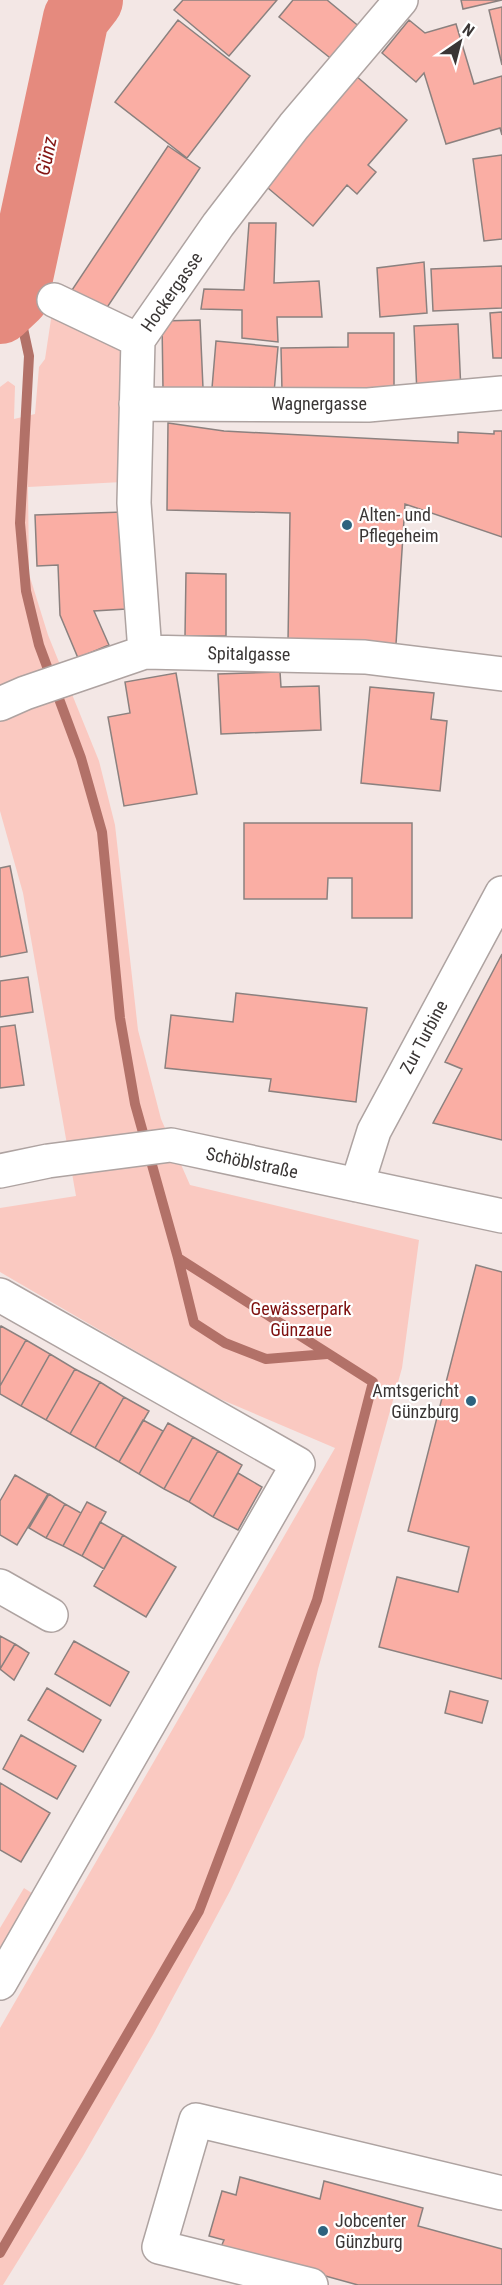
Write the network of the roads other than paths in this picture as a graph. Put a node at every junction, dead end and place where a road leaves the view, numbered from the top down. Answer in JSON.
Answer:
{"nodes":[{"id":1,"x":401,"y":0,"type":"edge"},
{"id":2,"x":54,"y":300,"type":"dead end"},
{"id":3,"x":138,"y":340,"type":"junction"},
{"id":4,"x":502,"y":393,"type":"edge"},
{"id":5,"x":136,"y":404,"type":"junction"},
{"id":6,"x":144,"y":652,"type":"junction"},
{"id":7,"x":502,"y":675,"type":"edge"},
{"id":8,"x":9,"y":700,"type":"edge"},
{"id":9,"x":502,"y":893,"type":"edge"},
{"id":10,"x":0,"y":1171,"type":"edge"},
{"id":11,"x":357,"y":1185,"type":"junction"},
{"id":12,"x":502,"y":1216,"type":"edge"},
{"id":13,"x":0,"y":1295,"type":"edge"},
{"id":14,"x":0,"y":1587,"type":"edge"},
{"id":15,"x":51,"y":1615,"type":"dead end"},
{"id":16,"x":0,"y":1983,"type":"edge"},
{"id":17,"x":502,"y":2193,"type":"edge"},
{"id":18,"x":311,"y":2285,"type":"edge"}],
"edges":[{"from":1,"to":3,"type":"street","name":"Hockergasse"},
{"from":2,"to":3,"type":"street"},
{"from":3,"to":5,"type":"street","name":"Hockergasse"},
{"from":4,"to":5,"type":"street","name":"Wagnergasse"},
{"from":5,"to":6,"type":"street","name":"Hockergasse"},
{"from":6,"to":7,"type":"street","name":"Spitalgasse"},
{"from":6,"to":8,"type":"street","name":"Spitalgasse"},
{"from":9,"to":11,"type":"street","name":"Zur Turbine"},
{"from":10,"to":11,"type":"street","name":"Schöblstraße"},
{"from":11,"to":12,"type":"street","name":"Schöblstraße"},
{"from":13,"to":16,"type":"street"},
{"from":14,"to":15,"type":"street"},
{"from":17,"to":18,"type":"street"}]}
